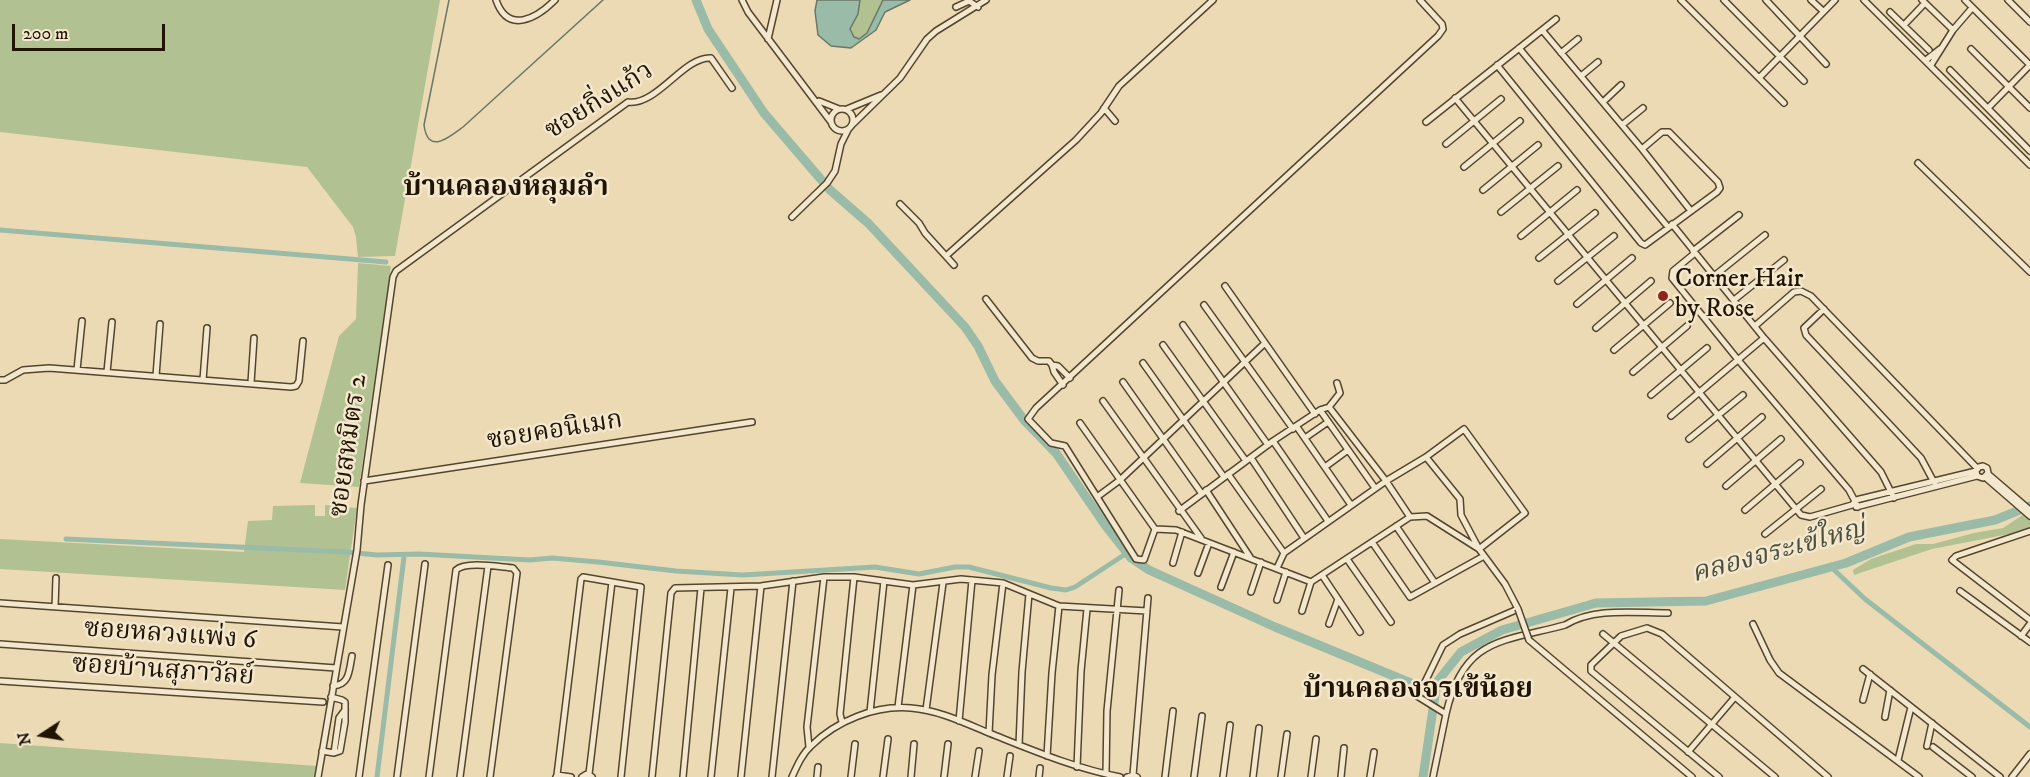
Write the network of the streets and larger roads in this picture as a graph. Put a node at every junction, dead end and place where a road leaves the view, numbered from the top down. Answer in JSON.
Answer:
{"nodes":[{"id":1,"x":496,"y":0,"type":"edge"},
{"id":2,"x":555,"y":0,"type":"edge"},
{"id":3,"x":742,"y":0,"type":"edge"},
{"id":4,"x":777,"y":0,"type":"edge"},
{"id":5,"x":986,"y":0,"type":"edge"},
{"id":6,"x":1213,"y":0,"type":"edge"},
{"id":7,"x":1420,"y":0,"type":"edge"},
{"id":8,"x":1682,"y":0,"type":"edge"},
{"id":9,"x":1724,"y":0,"type":"edge"},
{"id":10,"x":1766,"y":0,"type":"edge"},
{"id":11,"x":1811,"y":0,"type":"edge"},
{"id":12,"x":1834,"y":0,"type":"edge"},
{"id":13,"x":1863,"y":0,"type":"edge"},
{"id":14,"x":1965,"y":0,"type":"edge"},
{"id":15,"x":2008,"y":0,"type":"edge"},
{"id":16,"x":1924,"y":2,"type":"edge"},
{"id":17,"x":956,"y":7,"type":"dead end"},
{"id":18,"x":978,"y":7,"type":"junction"},
{"id":19,"x":1972,"y":8,"type":"junction"},
{"id":20,"x":1822,"y":11,"type":"junction"},
{"id":21,"x":1890,"y":12,"type":"dead end"},
{"id":22,"x":1556,"y":19,"type":"dead end"},
{"id":23,"x":2030,"y":22,"type":"edge"},
{"id":24,"x":1904,"y":25,"type":"junction"},
{"id":25,"x":1542,"y":30,"type":"junction"},
{"id":26,"x":1953,"y":30,"type":"junction"},
{"id":27,"x":1801,"y":35,"type":"junction"},
{"id":28,"x":768,"y":39,"type":"junction"},
{"id":29,"x":1578,"y":39,"type":"dead end"},
{"id":30,"x":1519,"y":48,"type":"junction"},
{"id":31,"x":1971,"y":49,"type":"dead end"},
{"id":32,"x":1929,"y":50,"type":"dead end"},
{"id":33,"x":1562,"y":53,"type":"junction"},
{"id":34,"x":1780,"y":57,"type":"junction"},
{"id":35,"x":1598,"y":62,"type":"dead end"},
{"id":36,"x":1929,"y":63,"type":"junction"},
{"id":37,"x":1826,"y":64,"type":"dead end"},
{"id":38,"x":1497,"y":65,"type":"junction"},
{"id":39,"x":2030,"y":65,"type":"edge"},
{"id":40,"x":1950,"y":69,"type":"dead end"},
{"id":41,"x":1581,"y":76,"type":"junction"},
{"id":42,"x":1759,"y":78,"type":"junction"},
{"id":43,"x":1804,"y":81,"type":"dead end"},
{"id":44,"x":1621,"y":86,"type":"dead end"},
{"id":45,"x":732,"y":88,"type":"dead end"},
{"id":46,"x":2009,"y":88,"type":"junction"},
{"id":47,"x":886,"y":93,"type":"junction"},
{"id":48,"x":814,"y":98,"type":"junction"},
{"id":49,"x":1455,"y":98,"type":"junction"},
{"id":50,"x":1501,"y":99,"type":"dead end"},
{"id":51,"x":1603,"y":102,"type":"junction"},
{"id":52,"x":1784,"y":103,"type":"dead end"},
{"id":53,"x":1104,"y":108,"type":"junction"},
{"id":54,"x":1643,"y":108,"type":"dead end"},
{"id":55,"x":1989,"y":108,"type":"junction"},
{"id":56,"x":2030,"y":108,"type":"edge"},
{"id":57,"x":839,"y":109,"type":"junction"},
{"id":58,"x":847,"y":109,"type":"junction"},
{"id":59,"x":1115,"y":120,"type":"dead end"},
{"id":60,"x":1520,"y":121,"type":"dead end"},
{"id":61,"x":1426,"y":122,"type":"dead end"},
{"id":62,"x":1473,"y":122,"type":"junction"},
{"id":63,"x":833,"y":125,"type":"junction"},
{"id":64,"x":1622,"y":125,"type":"junction"},
{"id":65,"x":850,"y":127,"type":"junction"},
{"id":66,"x":841,"y":144,"type":"junction"},
{"id":67,"x":1446,"y":144,"type":"dead end"},
{"id":68,"x":1492,"y":144,"type":"junction"},
{"id":69,"x":1538,"y":146,"type":"dead end"},
{"id":70,"x":1642,"y":149,"type":"junction"},
{"id":71,"x":2030,"y":151,"type":"edge"},
{"id":72,"x":1918,"y":163,"type":"dead end"},
{"id":73,"x":2030,"y":165,"type":"edge"},
{"id":74,"x":1558,"y":166,"type":"dead end"},
{"id":75,"x":1464,"y":167,"type":"dead end"},
{"id":76,"x":1511,"y":167,"type":"junction"},
{"id":77,"x":1529,"y":189,"type":"junction"},
{"id":78,"x":1483,"y":190,"type":"dead end"},
{"id":79,"x":1577,"y":190,"type":"dead end"},
{"id":80,"x":900,"y":204,"type":"dead end"},
{"id":81,"x":1691,"y":211,"type":"junction"},
{"id":82,"x":1501,"y":212,"type":"dead end"},
{"id":83,"x":1549,"y":212,"type":"junction"},
{"id":84,"x":1595,"y":213,"type":"dead end"},
{"id":85,"x":1739,"y":215,"type":"dead end"},
{"id":86,"x":792,"y":217,"type":"dead end"},
{"id":87,"x":1670,"y":226,"type":"junction"},
{"id":88,"x":1568,"y":235,"type":"junction"},
{"id":89,"x":1765,"y":235,"type":"dead end"},
{"id":90,"x":1521,"y":236,"type":"dead end"},
{"id":91,"x":1614,"y":236,"type":"dead end"},
{"id":92,"x":1694,"y":252,"type":"junction"},
{"id":93,"x":946,"y":256,"type":"junction"},
{"id":94,"x":1539,"y":258,"type":"dead end"},
{"id":95,"x":1587,"y":258,"type":"junction"},
{"id":96,"x":1632,"y":258,"type":"dead end"},
{"id":97,"x":1784,"y":260,"type":"dead end"},
{"id":98,"x":954,"y":265,"type":"dead end"},
{"id":99,"x":396,"y":271,"type":"joint"},
{"id":100,"x":2030,"y":272,"type":"edge"},
{"id":101,"x":1714,"y":276,"type":"junction"},
{"id":102,"x":1606,"y":280,"type":"junction"},
{"id":103,"x":1558,"y":281,"type":"dead end"},
{"id":104,"x":1651,"y":281,"type":"dead end"},
{"id":105,"x":1225,"y":286,"type":"dead end"},
{"id":106,"x":986,"y":299,"type":"dead end"},
{"id":107,"x":1734,"y":300,"type":"junction"},
{"id":108,"x":1625,"y":303,"type":"junction"},
{"id":109,"x":1670,"y":303,"type":"dead end"},
{"id":110,"x":1577,"y":304,"type":"dead end"},
{"id":111,"x":1204,"y":305,"type":"dead end"},
{"id":112,"x":1824,"y":309,"type":"junction"},
{"id":113,"x":82,"y":321,"type":"dead end"},
{"id":114,"x":112,"y":322,"type":"dead end"},
{"id":115,"x":160,"y":324,"type":"dead end"},
{"id":116,"x":1183,"y":325,"type":"dead end"},
{"id":117,"x":1644,"y":325,"type":"junction"},
{"id":118,"x":1688,"y":326,"type":"dead end"},
{"id":119,"x":1755,"y":326,"type":"junction"},
{"id":120,"x":207,"y":328,"type":"dead end"},
{"id":121,"x":1596,"y":328,"type":"dead end"},
{"id":122,"x":254,"y":338,"type":"dead end"},
{"id":123,"x":1764,"y":338,"type":"junction"},
{"id":124,"x":303,"y":341,"type":"dead end"},
{"id":125,"x":1265,"y":343,"type":"junction"},
{"id":126,"x":1163,"y":345,"type":"dead end"},
{"id":127,"x":1662,"y":347,"type":"junction"},
{"id":128,"x":1707,"y":348,"type":"dead end"},
{"id":129,"x":1614,"y":350,"type":"dead end"},
{"id":130,"x":1739,"y":360,"type":"junction"},
{"id":131,"x":1245,"y":362,"type":"junction"},
{"id":132,"x":1143,"y":363,"type":"dead end"},
{"id":133,"x":1052,"y":365,"type":"junction"},
{"id":134,"x":77,"y":370,"type":"junction"},
{"id":135,"x":1681,"y":370,"type":"junction"},
{"id":136,"x":107,"y":372,"type":"junction"},
{"id":137,"x":1633,"y":372,"type":"dead end"},
{"id":138,"x":156,"y":376,"type":"junction"},
{"id":139,"x":1070,"y":378,"type":"junction"},
{"id":140,"x":0,"y":380,"type":"edge"},
{"id":141,"x":203,"y":380,"type":"junction"},
{"id":142,"x":1123,"y":382,"type":"dead end"},
{"id":143,"x":1337,"y":382,"type":"dead end"},
{"id":144,"x":251,"y":383,"type":"junction"},
{"id":145,"x":1224,"y":383,"type":"junction"},
{"id":146,"x":1062,"y":385,"type":"junction"},
{"id":147,"x":1700,"y":393,"type":"junction"},
{"id":148,"x":1651,"y":395,"type":"dead end"},
{"id":149,"x":1743,"y":395,"type":"dead end"},
{"id":150,"x":1103,"y":401,"type":"dead end"},
{"id":151,"x":1204,"y":401,"type":"junction"},
{"id":152,"x":1329,"y":407,"type":"junction"},
{"id":153,"x":1317,"y":412,"type":"junction"},
{"id":154,"x":1718,"y":415,"type":"junction"},
{"id":155,"x":1671,"y":416,"type":"dead end"},
{"id":156,"x":1762,"y":417,"type":"dead end"},
{"id":157,"x":1184,"y":420,"type":"junction"},
{"id":158,"x":753,"y":422,"type":"dead end"},
{"id":159,"x":1328,"y":422,"type":"junction"},
{"id":160,"x":1080,"y":423,"type":"dead end"},
{"id":161,"x":1295,"y":428,"type":"junction"},
{"id":162,"x":1305,"y":438,"type":"junction"},
{"id":163,"x":1737,"y":438,"type":"junction"},
{"id":164,"x":1781,"y":438,"type":"dead end"},
{"id":165,"x":1689,"y":439,"type":"dead end"},
{"id":166,"x":1163,"y":440,"type":"junction"},
{"id":167,"x":1271,"y":443,"type":"junction"},
{"id":168,"x":1348,"y":450,"type":"junction"},
{"id":169,"x":1426,"y":457,"type":"junction"},
{"id":170,"x":1144,"y":458,"type":"junction"},
{"id":171,"x":1249,"y":459,"type":"junction"},
{"id":172,"x":1756,"y":460,"type":"junction"},
{"id":173,"x":1800,"y":463,"type":"dead end"},
{"id":174,"x":1707,"y":464,"type":"dead end"},
{"id":175,"x":1325,"y":468,"type":"junction"},
{"id":176,"x":1977,"y":472,"type":"junction"},
{"id":177,"x":1987,"y":475,"type":"junction"},
{"id":178,"x":1226,"y":476,"type":"junction"},
{"id":179,"x":1120,"y":480,"type":"junction"},
{"id":180,"x":364,"y":481,"type":"junction"},
{"id":181,"x":1386,"y":481,"type":"junction"},
{"id":182,"x":1993,"y":481,"type":"junction"},
{"id":183,"x":1936,"y":483,"type":"junction"},
{"id":184,"x":1776,"y":484,"type":"junction"},
{"id":185,"x":1725,"y":486,"type":"dead end"},
{"id":186,"x":1375,"y":488,"type":"junction"},
{"id":187,"x":1821,"y":489,"type":"dead end"},
{"id":188,"x":1892,"y":491,"type":"junction"},
{"id":189,"x":1204,"y":492,"type":"junction"},
{"id":190,"x":1097,"y":497,"type":"junction"},
{"id":191,"x":1894,"y":498,"type":"junction"},
{"id":192,"x":1856,"y":504,"type":"junction"},
{"id":193,"x":1351,"y":505,"type":"junction"},
{"id":194,"x":1796,"y":509,"type":"junction"},
{"id":195,"x":1180,"y":510,"type":"junction"},
{"id":196,"x":1745,"y":510,"type":"dead end"},
{"id":197,"x":2030,"y":510,"type":"edge"},
{"id":198,"x":2030,"y":516,"type":"edge"},
{"id":199,"x":1410,"y":517,"type":"junction"},
{"id":200,"x":1328,"y":521,"type":"junction"},
{"id":201,"x":1396,"y":526,"type":"junction"},
{"id":202,"x":1155,"y":529,"type":"junction"},
{"id":203,"x":2030,"y":531,"type":"edge"},
{"id":204,"x":1182,"y":532,"type":"junction"},
{"id":205,"x":1765,"y":534,"type":"dead end"},
{"id":206,"x":1304,"y":538,"type":"junction"},
{"id":207,"x":1202,"y":540,"type":"junction"},
{"id":208,"x":1372,"y":542,"type":"junction"},
{"id":209,"x":1209,"y":543,"type":"junction"},
{"id":210,"x":1479,"y":549,"type":"junction"},
{"id":211,"x":1234,"y":552,"type":"junction"},
{"id":212,"x":1284,"y":553,"type":"junction"},
{"id":213,"x":1484,"y":556,"type":"junction"},
{"id":214,"x":1251,"y":559,"type":"junction"},
{"id":215,"x":1347,"y":559,"type":"junction"},
{"id":216,"x":1261,"y":562,"type":"junction"},
{"id":217,"x":1173,"y":563,"type":"dead end"},
{"id":218,"x":425,"y":564,"type":"dead end"},
{"id":219,"x":388,"y":565,"type":"dead end"},
{"id":220,"x":488,"y":566,"type":"junction"},
{"id":221,"x":1277,"y":568,"type":"junction"},
{"id":222,"x":1286,"y":572,"type":"junction"},
{"id":223,"x":1198,"y":573,"type":"dead end"},
{"id":224,"x":1322,"y":575,"type":"junction"},
{"id":225,"x":824,"y":577,"type":"junction"},
{"id":226,"x":854,"y":577,"type":"junction"},
{"id":227,"x":56,"y":578,"type":"dead end"},
{"id":228,"x":972,"y":580,"type":"junction"},
{"id":229,"x":793,"y":581,"type":"junction"},
{"id":230,"x":884,"y":581,"type":"junction"},
{"id":231,"x":612,"y":582,"type":"junction"},
{"id":232,"x":1311,"y":582,"type":"junction"},
{"id":233,"x":943,"y":583,"type":"junction"},
{"id":234,"x":1003,"y":583,"type":"junction"},
{"id":235,"x":1435,"y":583,"type":"junction"},
{"id":236,"x":913,"y":585,"type":"junction"},
{"id":237,"x":761,"y":586,"type":"junction"},
{"id":238,"x":1221,"y":587,"type":"dead end"},
{"id":239,"x":701,"y":588,"type":"junction"},
{"id":240,"x":731,"y":588,"type":"junction"},
{"id":241,"x":1119,"y":590,"type":"dead end"},
{"id":242,"x":1960,"y":591,"type":"dead end"},
{"id":243,"x":1251,"y":592,"type":"dead end"},
{"id":244,"x":1029,"y":594,"type":"junction"},
{"id":245,"x":1148,"y":598,"type":"dead end"},
{"id":246,"x":1338,"y":599,"type":"junction"},
{"id":247,"x":1276,"y":600,"type":"dead end"},
{"id":248,"x":0,"y":603,"type":"edge"},
{"id":249,"x":1059,"y":606,"type":"junction"},
{"id":250,"x":55,"y":607,"type":"junction"},
{"id":251,"x":1088,"y":609,"type":"junction"},
{"id":252,"x":1518,"y":609,"type":"junction"},
{"id":253,"x":1116,"y":610,"type":"junction"},
{"id":254,"x":1147,"y":611,"type":"junction"},
{"id":255,"x":1302,"y":611,"type":"dead end"},
{"id":256,"x":1668,"y":613,"type":"dead end"},
{"id":257,"x":2030,"y":620,"type":"edge"},
{"id":258,"x":1391,"y":622,"type":"dead end"},
{"id":259,"x":1329,"y":624,"type":"dead end"},
{"id":260,"x":1753,"y":624,"type":"dead end"},
{"id":261,"x":2030,"y":624,"type":"edge"},
{"id":262,"x":342,"y":627,"type":"junction"},
{"id":263,"x":1360,"y":632,"type":"dead end"},
{"id":264,"x":1603,"y":634,"type":"dead end"},
{"id":265,"x":2021,"y":636,"type":"junction"},
{"id":266,"x":1614,"y":642,"type":"junction"},
{"id":267,"x":2030,"y":642,"type":"edge"},
{"id":268,"x":0,"y":644,"type":"edge"},
{"id":269,"x":352,"y":656,"type":"dead end"},
{"id":270,"x":336,"y":668,"type":"junction"},
{"id":271,"x":1863,"y":669,"type":"dead end"},
{"id":272,"x":1870,"y":674,"type":"junction"},
{"id":273,"x":0,"y":681,"type":"edge"},
{"id":274,"x":333,"y":686,"type":"junction"},
{"id":275,"x":1890,"y":690,"type":"junction"},
{"id":276,"x":1735,"y":697,"type":"junction"},
{"id":277,"x":331,"y":698,"type":"junction"},
{"id":278,"x":1863,"y":700,"type":"dead end"},
{"id":279,"x":323,"y":702,"type":"dead end"},
{"id":280,"x":898,"y":707,"type":"junction"},
{"id":281,"x":1911,"y":707,"type":"junction"},
{"id":282,"x":926,"y":710,"type":"junction"},
{"id":283,"x":1173,"y":711,"type":"dead end"},
{"id":284,"x":870,"y":712,"type":"junction"},
{"id":285,"x":1444,"y":713,"type":"junction"},
{"id":286,"x":1202,"y":716,"type":"dead end"},
{"id":287,"x":1885,"y":717,"type":"dead end"},
{"id":288,"x":959,"y":721,"type":"junction"},
{"id":289,"x":842,"y":722,"type":"junction"},
{"id":290,"x":1932,"y":723,"type":"junction"},
{"id":291,"x":1230,"y":724,"type":"dead end"},
{"id":292,"x":1712,"y":724,"type":"junction"},
{"id":293,"x":1259,"y":728,"type":"dead end"},
{"id":294,"x":989,"y":733,"type":"junction"},
{"id":295,"x":1287,"y":734,"type":"dead end"},
{"id":296,"x":1316,"y":738,"type":"dead end"},
{"id":297,"x":888,"y":739,"type":"dead end"},
{"id":298,"x":855,"y":744,"type":"dead end"},
{"id":299,"x":914,"y":744,"type":"dead end"},
{"id":300,"x":948,"y":744,"type":"dead end"},
{"id":301,"x":1019,"y":745,"type":"junction"},
{"id":302,"x":809,"y":747,"type":"junction"},
{"id":303,"x":1344,"y":748,"type":"dead end"},
{"id":304,"x":322,"y":751,"type":"junction"},
{"id":305,"x":979,"y":751,"type":"dead end"},
{"id":306,"x":1374,"y":752,"type":"dead end"},
{"id":307,"x":1688,"y":752,"type":"junction"},
{"id":308,"x":2030,"y":754,"type":"edge"},
{"id":309,"x":1010,"y":756,"type":"dead end"},
{"id":310,"x":1047,"y":756,"type":"junction"},
{"id":311,"x":1898,"y":760,"type":"junction"},
{"id":312,"x":818,"y":767,"type":"dead end"},
{"id":313,"x":1077,"y":767,"type":"junction"},
{"id":314,"x":1040,"y":768,"type":"dead end"},
{"id":315,"x":1106,"y":774,"type":"junction"},
{"id":316,"x":2013,"y":775,"type":"edge"},
{"id":317,"x":556,"y":776,"type":"edge"},
{"id":318,"x":588,"y":776,"type":"edge"},
{"id":319,"x":1132,"y":776,"type":"edge"},
{"id":320,"x":1771,"y":776,"type":"edge"},
{"id":321,"x":318,"y":777,"type":"edge"},
{"id":322,"x":359,"y":777,"type":"edge"},
{"id":323,"x":397,"y":777,"type":"edge"},
{"id":324,"x":429,"y":777,"type":"edge"},
{"id":325,"x":460,"y":777,"type":"edge"},
{"id":326,"x":490,"y":777,"type":"edge"},
{"id":327,"x":571,"y":777,"type":"edge"},
{"id":328,"x":621,"y":777,"type":"edge"},
{"id":329,"x":652,"y":777,"type":"edge"},
{"id":330,"x":683,"y":777,"type":"edge"},
{"id":331,"x":711,"y":777,"type":"edge"},
{"id":332,"x":741,"y":777,"type":"edge"},
{"id":333,"x":772,"y":777,"type":"edge"},
{"id":334,"x":792,"y":777,"type":"edge"},
{"id":335,"x":817,"y":777,"type":"edge"},
{"id":336,"x":851,"y":777,"type":"edge"},
{"id":337,"x":883,"y":777,"type":"edge"},
{"id":338,"x":911,"y":777,"type":"edge"},
{"id":339,"x":944,"y":777,"type":"edge"},
{"id":340,"x":975,"y":777,"type":"edge"},
{"id":341,"x":1007,"y":777,"type":"edge"},
{"id":342,"x":1039,"y":777,"type":"edge"},
{"id":343,"x":1120,"y":777,"type":"edge"},
{"id":344,"x":1165,"y":777,"type":"edge"},
{"id":345,"x":1194,"y":777,"type":"edge"},
{"id":346,"x":1223,"y":777,"type":"edge"},
{"id":347,"x":1253,"y":777,"type":"edge"},
{"id":348,"x":1281,"y":777,"type":"edge"},
{"id":349,"x":1311,"y":777,"type":"edge"},
{"id":350,"x":1341,"y":777,"type":"edge"},
{"id":351,"x":1370,"y":777,"type":"edge"},
{"id":352,"x":1433,"y":777,"type":"edge"},
{"id":353,"x":1692,"y":777,"type":"edge"},
{"id":354,"x":1719,"y":777,"type":"edge"},
{"id":355,"x":1828,"y":777,"type":"edge"},
{"id":356,"x":1919,"y":777,"type":"edge"},
{"id":357,"x":1972,"y":777,"type":"edge"},
{"id":358,"x":2000,"y":777,"type":"edge"},
{"id":359,"x":2021,"y":777,"type":"edge"}],
"edges":[{"from":1,"to":2,"type":"street"},
{"from":3,"to":28,"type":"street"},
{"from":4,"to":28,"type":"street"},
{"from":5,"to":18,"type":"street"},
{"from":6,"to":53,"type":"street"},
{"from":7,"to":139,"type":"street"},
{"from":8,"to":42,"type":"street"},
{"from":9,"to":34,"type":"street"},
{"from":10,"to":27,"type":"street"},
{"from":11,"to":20,"type":"street"},
{"from":12,"to":20,"type":"street"},
{"from":13,"to":36,"type":"street"},
{"from":14,"to":19,"type":"street"},
{"from":15,"to":23,"type":"street"},
{"from":16,"to":24,"type":"street"},
{"from":16,"to":26,"type":"street"},
{"from":17,"to":18,"type":"street"},
{"from":18,"to":47,"type":"street"},
{"from":19,"to":26,"type":"street"},
{"from":19,"to":39,"type":"street"},
{"from":20,"to":27,"type":"street"},
{"from":21,"to":24,"type":"street"},
{"from":22,"to":25,"type":"street"},
{"from":24,"to":32,"type":"street"},
{"from":25,"to":30,"type":"street"},
{"from":25,"to":33,"type":"street"},
{"from":26,"to":36,"type":"street"},
{"from":27,"to":34,"type":"street"},
{"from":27,"to":37,"type":"street"},
{"from":28,"to":48,"type":"street"},
{"from":29,"to":33,"type":"street"},
{"from":30,"to":38,"type":"street"},
{"from":30,"to":87,"type":"street"},
{"from":31,"to":46,"type":"street"},
{"from":33,"to":41,"type":"street"},
{"from":34,"to":42,"type":"street"},
{"from":34,"to":43,"type":"street"},
{"from":35,"to":41,"type":"street"},
{"from":36,"to":73,"type":"street"},
{"from":38,"to":49,"type":"street"},
{"from":38,"to":87,"type":"street"},
{"from":39,"to":46,"type":"street"},
{"from":40,"to":55,"type":"street"},
{"from":41,"to":51,"type":"street"},
{"from":42,"to":52,"type":"street"},
{"from":44,"to":51,"type":"street"},
{"from":45,"to":99,"type":"street","name":"ซอยกิ่งแก้ว"},
{"from":46,"to":55,"type":"street"},
{"from":46,"to":56,"type":"street"},
{"from":47,"to":58,"type":"street"},
{"from":47,"to":65,"type":"street"},
{"from":48,"to":57,"type":"street"},
{"from":48,"to":63,"type":"street"},
{"from":49,"to":61,"type":"street"},
{"from":49,"to":62,"type":"street"},
{"from":50,"to":62,"type":"street"},
{"from":51,"to":64,"type":"street"},
{"from":53,"to":59,"type":"street"},
{"from":53,"to":93,"type":"street"},
{"from":54,"to":64,"type":"street"},
{"from":55,"to":71,"type":"street"},
{"from":57,"to":58,"type":"street"},
{"from":57,"to":63,"type":"street"},
{"from":58,"to":65,"type":"street"},
{"from":60,"to":68,"type":"street"},
{"from":62,"to":67,"type":"street"},
{"from":62,"to":68,"type":"street"},
{"from":63,"to":65,"type":"street"},
{"from":63,"to":66,"type":"street"},
{"from":64,"to":70,"type":"street"},
{"from":65,"to":66,"type":"street"},
{"from":66,"to":86,"type":"street"},
{"from":68,"to":75,"type":"street"},
{"from":68,"to":76,"type":"street"},
{"from":69,"to":76,"type":"street"},
{"from":70,"to":81,"type":"street"},
{"from":70,"to":81,"type":"street"},
{"from":72,"to":100,"type":"street"},
{"from":74,"to":77,"type":"street"},
{"from":76,"to":77,"type":"street"},
{"from":76,"to":78,"type":"street"},
{"from":77,"to":82,"type":"street"},
{"from":77,"to":83,"type":"street"},
{"from":79,"to":83,"type":"street"},
{"from":80,"to":93,"type":"street"},
{"from":81,"to":87,"type":"street"},
{"from":83,"to":88,"type":"street"},
{"from":83,"to":90,"type":"street"},
{"from":84,"to":88,"type":"street"},
{"from":85,"to":92,"type":"street"},
{"from":87,"to":92,"type":"street"},
{"from":88,"to":94,"type":"street"},
{"from":88,"to":95,"type":"street"},
{"from":89,"to":101,"type":"street"},
{"from":91,"to":95,"type":"street"},
{"from":92,"to":101,"type":"street"},
{"from":92,"to":130,"type":"street"},
{"from":93,"to":98,"type":"street"},
{"from":95,"to":102,"type":"street"},
{"from":95,"to":103,"type":"street"},
{"from":96,"to":102,"type":"street"},
{"from":97,"to":107,"type":"street"},
{"from":99,"to":180,"type":"street","name":"ซอยสหมิตร 2"},
{"from":101,"to":107,"type":"street"},
{"from":102,"to":108,"type":"street"},
{"from":102,"to":110,"type":"street"},
{"from":104,"to":108,"type":"street"},
{"from":105,"to":125,"type":"street"},
{"from":106,"to":133,"type":"street"},
{"from":107,"to":119,"type":"street"},
{"from":108,"to":117,"type":"street"},
{"from":108,"to":121,"type":"street"},
{"from":109,"to":117,"type":"street"},
{"from":111,"to":131,"type":"street"},
{"from":112,"to":119,"type":"street"},
{"from":112,"to":176,"type":"street"},
{"from":112,"to":183,"type":"street"},
{"from":113,"to":134,"type":"street"},
{"from":114,"to":136,"type":"street"},
{"from":115,"to":138,"type":"street"},
{"from":116,"to":145,"type":"street"},
{"from":117,"to":127,"type":"street"},
{"from":117,"to":129,"type":"street"},
{"from":118,"to":127,"type":"street"},
{"from":119,"to":123,"type":"street"},
{"from":120,"to":141,"type":"street"},
{"from":122,"to":144,"type":"street"},
{"from":123,"to":130,"type":"street"},
{"from":123,"to":188,"type":"street"},
{"from":124,"to":144,"type":"street"},
{"from":125,"to":131,"type":"street"},
{"from":125,"to":153,"type":"street"},
{"from":126,"to":151,"type":"street"},
{"from":127,"to":135,"type":"street"},
{"from":127,"to":137,"type":"street"},
{"from":128,"to":135,"type":"street"},
{"from":130,"to":147,"type":"street"},
{"from":130,"to":192,"type":"street"},
{"from":131,"to":145,"type":"street"},
{"from":131,"to":161,"type":"street"},
{"from":132,"to":157,"type":"street"},
{"from":133,"to":139,"type":"street"},
{"from":133,"to":146,"type":"street"},
{"from":134,"to":136,"type":"street"},
{"from":134,"to":140,"type":"street"},
{"from":135,"to":147,"type":"street"},
{"from":135,"to":148,"type":"street"},
{"from":136,"to":138,"type":"street"},
{"from":138,"to":141,"type":"street"},
{"from":139,"to":146,"type":"street"},
{"from":141,"to":144,"type":"street"},
{"from":142,"to":166,"type":"street"},
{"from":143,"to":152,"type":"street"},
{"from":145,"to":151,"type":"street"},
{"from":145,"to":167,"type":"street"},
{"from":146,"to":190,"type":"street"},
{"from":147,"to":154,"type":"street"},
{"from":147,"to":155,"type":"street"},
{"from":149,"to":154,"type":"street"},
{"from":150,"to":170,"type":"street"},
{"from":151,"to":157,"type":"street"},
{"from":151,"to":171,"type":"street"},
{"from":152,"to":153,"type":"street"},
{"from":152,"to":181,"type":"street"},
{"from":153,"to":159,"type":"street"},
{"from":153,"to":161,"type":"street"},
{"from":154,"to":163,"type":"street"},
{"from":154,"to":165,"type":"street"},
{"from":156,"to":163,"type":"street"},
{"from":157,"to":166,"type":"street"},
{"from":157,"to":178,"type":"street"},
{"from":158,"to":180,"type":"street","name":"ซอยคอนิเมก"},
{"from":159,"to":162,"type":"street"},
{"from":159,"to":168,"type":"street"},
{"from":160,"to":179,"type":"street"},
{"from":161,"to":162,"type":"street"},
{"from":161,"to":167,"type":"street"},
{"from":162,"to":175,"type":"street"},
{"from":163,"to":172,"type":"street"},
{"from":163,"to":174,"type":"street"},
{"from":164,"to":172,"type":"street"},
{"from":166,"to":170,"type":"street"},
{"from":166,"to":189,"type":"street"},
{"from":167,"to":171,"type":"street"},
{"from":167,"to":200,"type":"street"},
{"from":168,"to":175,"type":"street"},
{"from":168,"to":186,"type":"street"},
{"from":169,"to":181,"type":"street"},
{"from":169,"to":210,"type":"street"},
{"from":169,"to":210,"type":"street"},
{"from":170,"to":179,"type":"street"},
{"from":170,"to":195,"type":"street"},
{"from":171,"to":178,"type":"street"},
{"from":171,"to":206,"type":"street"},
{"from":172,"to":184,"type":"street"},
{"from":172,"to":185,"type":"street"},
{"from":173,"to":184,"type":"street"},
{"from":175,"to":193,"type":"street"},
{"from":176,"to":177,"type":"street"},
{"from":176,"to":177,"type":"street"},
{"from":176,"to":183,"type":"street"},
{"from":177,"to":182,"type":"street"},
{"from":178,"to":189,"type":"street"},
{"from":178,"to":212,"type":"street"},
{"from":179,"to":190,"type":"street"},
{"from":179,"to":202,"type":"street"},
{"from":180,"to":262,"type":"street","name":"ซอยสหมิตร 2"},
{"from":181,"to":186,"type":"street"},
{"from":181,"to":199,"type":"street"},
{"from":182,"to":197,"type":"street"},
{"from":182,"to":198,"type":"street"},
{"from":183,"to":188,"type":"street"},
{"from":183,"to":191,"type":"street"},
{"from":184,"to":194,"type":"street"},
{"from":184,"to":196,"type":"street"},
{"from":186,"to":193,"type":"street"},
{"from":187,"to":194,"type":"street"},
{"from":188,"to":191,"type":"street"},
{"from":188,"to":192,"type":"street"},
{"from":189,"to":195,"type":"street"},
{"from":189,"to":214,"type":"street"},
{"from":190,"to":202,"type":"street"},
{"from":191,"to":192,"type":"street"},
{"from":192,"to":194,"type":"street"},
{"from":193,"to":200,"type":"street"},
{"from":194,"to":205,"type":"street"},
{"from":195,"to":207,"type":"street"},
{"from":199,"to":201,"type":"street"},
{"from":199,"to":210,"type":"street"},
{"from":200,"to":206,"type":"street"},
{"from":201,"to":208,"type":"street"},
{"from":201,"to":235,"type":"street"},
{"from":202,"to":204,"type":"street"},
{"from":203,"to":257,"type":"street"},
{"from":204,"to":207,"type":"street"},
{"from":204,"to":217,"type":"street"},
{"from":206,"to":212,"type":"street"},
{"from":207,"to":209,"type":"street"},
{"from":208,"to":215,"type":"street"},
{"from":208,"to":235,"type":"street"},
{"from":209,"to":211,"type":"street"},
{"from":209,"to":223,"type":"street"},
{"from":210,"to":213,"type":"street"},
{"from":211,"to":214,"type":"street"},
{"from":211,"to":238,"type":"street"},
{"from":212,"to":221,"type":"street"},
{"from":213,"to":235,"type":"street"},
{"from":213,"to":252,"type":"street"},
{"from":214,"to":216,"type":"street"},
{"from":215,"to":224,"type":"street"},
{"from":215,"to":258,"type":"street"},
{"from":216,"to":221,"type":"street"},
{"from":216,"to":243,"type":"street"},
{"from":218,"to":323,"type":"street"},
{"from":219,"to":322,"type":"street"},
{"from":220,"to":324,"type":"street"},
{"from":220,"to":325,"type":"street"},
{"from":220,"to":326,"type":"street"},
{"from":221,"to":222,"type":"street"},
{"from":222,"to":232,"type":"street"},
{"from":222,"to":247,"type":"street"},
{"from":224,"to":232,"type":"street"},
{"from":224,"to":246,"type":"street"},
{"from":225,"to":226,"type":"street"},
{"from":225,"to":229,"type":"street"},
{"from":225,"to":302,"type":"street"},
{"from":226,"to":230,"type":"street"},
{"from":226,"to":289,"type":"street"},
{"from":227,"to":250,"type":"street"},
{"from":228,"to":233,"type":"street"},
{"from":228,"to":234,"type":"street"},
{"from":228,"to":288,"type":"street"},
{"from":229,"to":237,"type":"street"},
{"from":229,"to":333,"type":"street"},
{"from":230,"to":236,"type":"street"},
{"from":230,"to":284,"type":"street"},
{"from":231,"to":317,"type":"street"},
{"from":231,"to":318,"type":"street"},
{"from":231,"to":328,"type":"street"},
{"from":232,"to":255,"type":"street"},
{"from":233,"to":236,"type":"street"},
{"from":233,"to":282,"type":"street"},
{"from":234,"to":244,"type":"street"},
{"from":234,"to":294,"type":"street"},
{"from":236,"to":280,"type":"street"},
{"from":237,"to":240,"type":"street"},
{"from":237,"to":332,"type":"street"},
{"from":239,"to":240,"type":"street"},
{"from":239,"to":329,"type":"street"},
{"from":239,"to":330,"type":"street"},
{"from":240,"to":331,"type":"street"},
{"from":241,"to":253,"type":"street"},
{"from":242,"to":265,"type":"street"},
{"from":244,"to":249,"type":"street"},
{"from":244,"to":301,"type":"street"},
{"from":245,"to":254,"type":"street"},
{"from":246,"to":259,"type":"street"},
{"from":246,"to":263,"type":"street"},
{"from":248,"to":250,"type":"street"},
{"from":249,"to":251,"type":"street"},
{"from":249,"to":310,"type":"street"},
{"from":250,"to":262,"type":"street"},
{"from":251,"to":253,"type":"street"},
{"from":251,"to":313,"type":"street"},
{"from":252,"to":285,"type":"street"},
{"from":252,"to":353,"type":"street","bridge":true},
{"from":253,"to":254,"type":"street"},
{"from":253,"to":315,"type":"street"},
{"from":254,"to":319,"type":"street"},
{"from":256,"to":285,"type":"street"},
{"from":260,"to":311,"type":"street"},
{"from":261,"to":265,"type":"street"},
{"from":262,"to":270,"type":"street","name":"ซอยสหมิตร 2"},
{"from":264,"to":266,"type":"street"},
{"from":265,"to":267,"type":"street"},
{"from":266,"to":276,"type":"street"},
{"from":266,"to":292,"type":"street"},
{"from":266,"to":307,"type":"street"},
{"from":268,"to":270,"type":"street","name":"ซอยหลวงแพ่ง 6"},
{"from":269,"to":274,"type":"street"},
{"from":270,"to":274,"type":"street","name":"ซอยสหมิตร 2"},
{"from":271,"to":272,"type":"street"},
{"from":272,"to":275,"type":"street"},
{"from":272,"to":278,"type":"street"},
{"from":273,"to":279,"type":"street","name":"ซอยบ้านสุภาวัลย์"},
{"from":274,"to":277,"type":"street","name":"ซอยสหมิตร 2"},
{"from":275,"to":281,"type":"street"},
{"from":275,"to":287,"type":"street"},
{"from":276,"to":292,"type":"street"},
{"from":276,"to":355,"type":"street"},
{"from":277,"to":304,"type":"street","name":"ซอยสหมิตร 2"},
{"from":277,"to":304,"type":"street"},
{"from":280,"to":282,"type":"street"},
{"from":280,"to":284,"type":"street"},
{"from":281,"to":290,"type":"street"},
{"from":281,"to":311,"type":"street"},
{"from":282,"to":288,"type":"street"},
{"from":283,"to":344,"type":"street"},
{"from":284,"to":289,"type":"street"},
{"from":285,"to":352,"type":"street"},
{"from":286,"to":345,"type":"street"},
{"from":288,"to":294,"type":"street"},
{"from":289,"to":302,"type":"street"},
{"from":290,"to":357,"type":"street"},
{"from":290,"to":358,"type":"street"},
{"from":291,"to":346,"type":"street"},
{"from":292,"to":307,"type":"street"},
{"from":292,"to":320,"type":"street"},
{"from":293,"to":347,"type":"street"},
{"from":294,"to":301,"type":"street"},
{"from":295,"to":348,"type":"street"},
{"from":296,"to":349,"type":"street"},
{"from":297,"to":337,"type":"street"},
{"from":298,"to":336,"type":"street"},
{"from":299,"to":338,"type":"street"},
{"from":300,"to":339,"type":"street"},
{"from":301,"to":310,"type":"street"},
{"from":302,"to":334,"type":"street"},
{"from":303,"to":350,"type":"street"},
{"from":304,"to":321,"type":"street","name":"ซอยสหมิตร 2"},
{"from":305,"to":340,"type":"street"},
{"from":306,"to":351,"type":"street"},
{"from":307,"to":354,"type":"street"},
{"from":308,"to":316,"type":"street"},
{"from":309,"to":341,"type":"street"},
{"from":310,"to":313,"type":"street"},
{"from":311,"to":356,"type":"street"},
{"from":312,"to":335,"type":"street"},
{"from":313,"to":315,"type":"street"},
{"from":314,"to":342,"type":"street"},
{"from":315,"to":343,"type":"street"},
{"from":316,"to":359,"type":"street"},
{"from":317,"to":327,"type":"street"}]}
